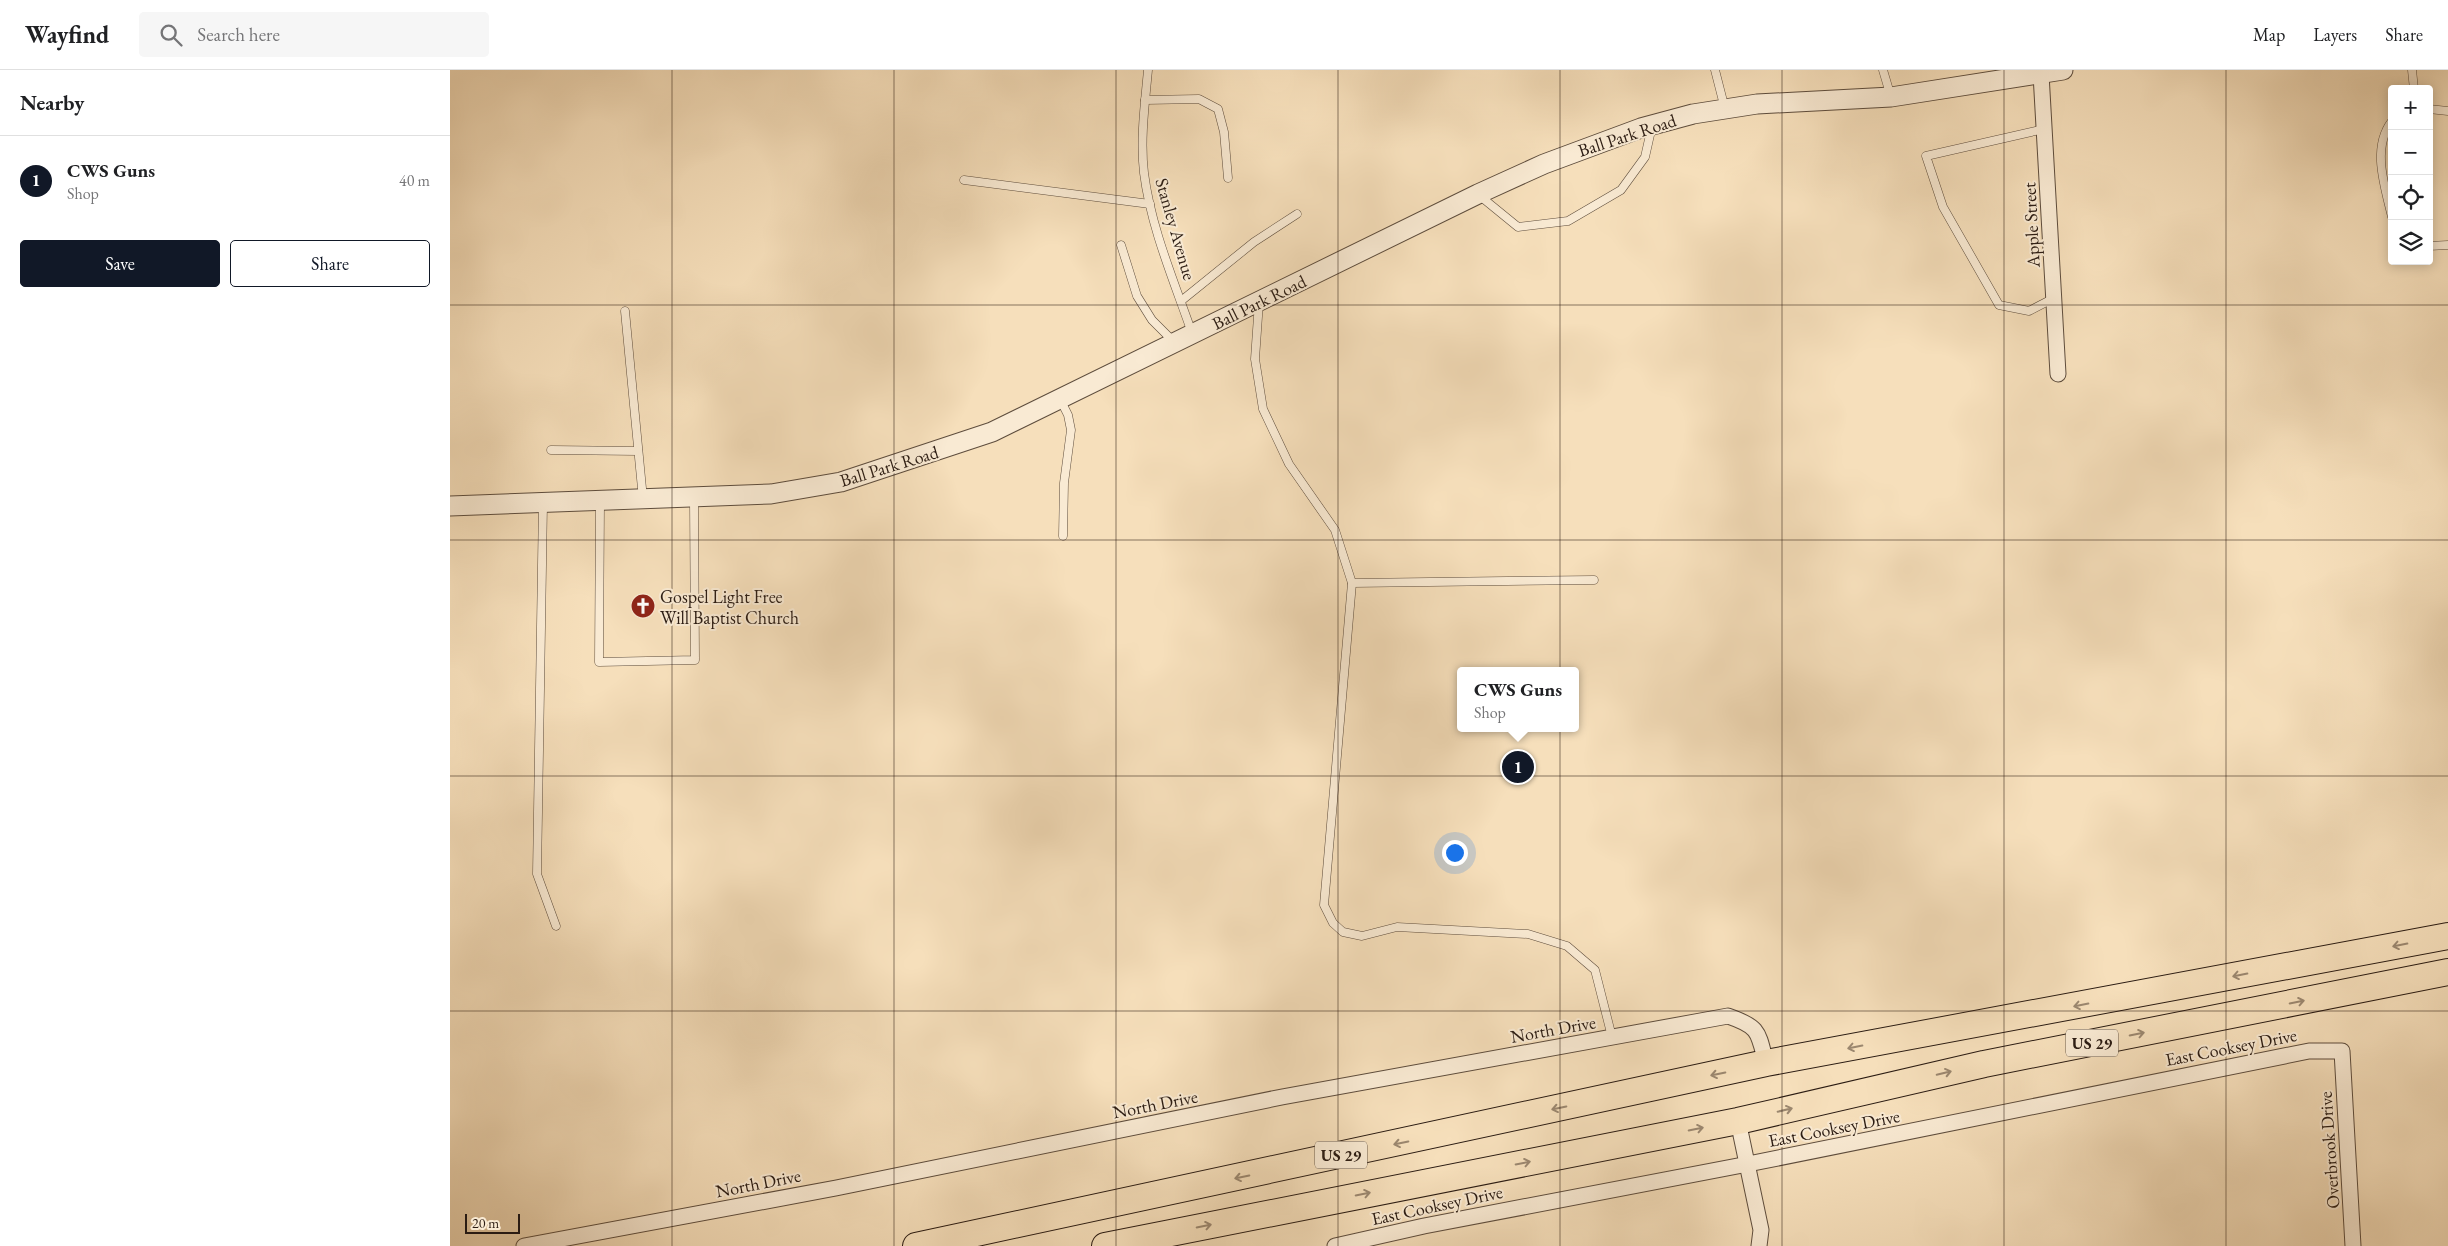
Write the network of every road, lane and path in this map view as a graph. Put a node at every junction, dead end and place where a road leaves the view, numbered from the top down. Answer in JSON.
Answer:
{"nodes":[{"id":1,"x":1148,"y":70,"type":"edge"},
{"id":2,"x":1715,"y":70,"type":"edge"},
{"id":3,"x":1883,"y":70,"type":"edge"},
{"id":4,"x":2063,"y":70,"type":"edge"},
{"id":5,"x":2412,"y":70,"type":"edge"},
{"id":6,"x":2018,"y":74,"type":"edge"},
{"id":7,"x":2041,"y":74,"type":"junction"},
{"id":8,"x":2414,"y":85,"type":"edge"},
{"id":9,"x":1891,"y":97,"type":"junction"},
{"id":10,"x":1145,"y":100,"type":"junction"},
{"id":11,"x":1725,"y":109,"type":"junction"},
{"id":12,"x":2433,"y":109,"type":"edge"},
{"id":13,"x":2448,"y":110,"type":"edge"},
{"id":14,"x":1653,"y":125,"type":"junction"},
{"id":15,"x":2388,"y":127,"type":"edge"},
{"id":16,"x":2044,"y":129,"type":"junction"},
{"id":17,"x":1228,"y":178,"type":"dead end"},
{"id":18,"x":964,"y":180,"type":"dead end"},
{"id":19,"x":1478,"y":194,"type":"junction"},
{"id":20,"x":2388,"y":201,"type":"edge"},
{"id":21,"x":1150,"y":204,"type":"junction"},
{"id":22,"x":1297,"y":214,"type":"dead end"},
{"id":23,"x":1121,"y":245,"type":"dead end"},
{"id":24,"x":2448,"y":245,"type":"edge"},
{"id":25,"x":2433,"y":246,"type":"edge"},
{"id":26,"x":2054,"y":298,"type":"junction"},
{"id":27,"x":1181,"y":301,"type":"junction"},
{"id":28,"x":1258,"y":302,"type":"junction"},
{"id":29,"x":625,"y":311,"type":"dead end"},
{"id":30,"x":1192,"y":335,"type":"junction"},
{"id":31,"x":1175,"y":344,"type":"junction"},
{"id":32,"x":2058,"y":374,"type":"dead end"},
{"id":33,"x":1060,"y":399,"type":"junction"},
{"id":34,"x":551,"y":450,"type":"dead end"},
{"id":35,"x":638,"y":451,"type":"junction"},
{"id":36,"x":694,"y":497,"type":"junction"},
{"id":37,"x":643,"y":499,"type":"junction"},
{"id":38,"x":600,"y":501,"type":"junction"},
{"id":39,"x":543,"y":503,"type":"junction"},
{"id":40,"x":450,"y":506,"type":"edge"},
{"id":41,"x":1063,"y":536,"type":"dead end"},
{"id":42,"x":1594,"y":580,"type":"dead end"},
{"id":43,"x":1352,"y":583,"type":"junction"},
{"id":44,"x":556,"y":926,"type":"dead end"},
{"id":45,"x":2448,"y":936,"type":"edge"},
{"id":46,"x":2448,"y":972,"type":"edge"},
{"id":47,"x":1612,"y":1037,"type":"junction"},
{"id":48,"x":2342,"y":1051,"type":"joint"},
{"id":49,"x":1766,"y":1063,"type":"junction"},
{"id":50,"x":1738,"y":1121,"type":"junction"},
{"id":51,"x":1748,"y":1164,"type":"junction"},
{"id":52,"x":524,"y":1246,"type":"edge"},
{"id":53,"x":916,"y":1246,"type":"edge"},
{"id":54,"x":1105,"y":1246,"type":"edge"},
{"id":55,"x":1335,"y":1246,"type":"edge"},
{"id":56,"x":1759,"y":1246,"type":"edge"},
{"id":57,"x":2353,"y":1246,"type":"edge"}],
"edges":[{"from":1,"to":10,"type":"lane","name":"Stanley Avenue"},
{"from":2,"to":11,"type":"lane"},
{"from":3,"to":9,"type":"lane"},
{"from":4,"to":7,"type":"street","name":"Ball Park Road"},
{"from":5,"to":8,"type":"lane"},
{"from":6,"to":7,"type":"street","name":"Ball Park Road"},
{"from":6,"to":9,"type":"street","name":"Ball Park Road"},
{"from":7,"to":16,"type":"street","name":"Apple Street"},
{"from":9,"to":11,"type":"street","name":"Ball Park Road"},
{"from":10,"to":17,"type":"lane"},
{"from":10,"to":21,"type":"lane","name":"Stanley Avenue"},
{"from":11,"to":14,"type":"street","name":"Ball Park Road"},
{"from":12,"to":13,"type":"lane"},
{"from":14,"to":19,"type":"street","name":"Ball Park Road"},
{"from":14,"to":19,"type":"lane"},
{"from":15,"to":20,"type":"lane"},
{"from":16,"to":26,"type":"street","name":"Apple Street"},
{"from":16,"to":26,"type":"lane"},
{"from":18,"to":21,"type":"lane"},
{"from":19,"to":28,"type":"street","name":"Ball Park Road"},
{"from":21,"to":27,"type":"lane","name":"Stanley Avenue"},
{"from":22,"to":27,"type":"lane"},
{"from":23,"to":31,"type":"lane"},
{"from":24,"to":25,"type":"lane"},
{"from":26,"to":32,"type":"street","name":"Apple Street"},
{"from":27,"to":30,"type":"lane","name":"Stanley Avenue"},
{"from":28,"to":30,"type":"street","name":"Ball Park Road"},
{"from":28,"to":43,"type":"lane"},
{"from":29,"to":35,"type":"lane"},
{"from":30,"to":31,"type":"street","name":"Ball Park Road"},
{"from":31,"to":33,"type":"street","name":"Ball Park Road"},
{"from":33,"to":36,"type":"street","name":"Ball Park Road"},
{"from":33,"to":41,"type":"lane"},
{"from":34,"to":35,"type":"lane"},
{"from":35,"to":37,"type":"lane"},
{"from":36,"to":37,"type":"street","name":"Ball Park Road"},
{"from":36,"to":38,"type":"lane"},
{"from":37,"to":38,"type":"street","name":"Ball Park Road"},
{"from":38,"to":39,"type":"street","name":"Ball Park Road"},
{"from":39,"to":40,"type":"street","name":"Ball Park Road"},
{"from":39,"to":44,"type":"lane"},
{"from":42,"to":43,"type":"lane"},
{"from":43,"to":47,"type":"lane"},
{"from":45,"to":49,"type":"highway","number":"US 29","one_way":true},
{"from":50,"to":46,"type":"highway","number":"US 29","one_way":true},
{"from":47,"to":49,"type":"street","name":"North Drive"},
{"from":47,"to":52,"type":"street","name":"North Drive"},
{"from":48,"to":51,"type":"street","name":"East Cooksey Drive"},
{"from":48,"to":57,"type":"street","name":"Overbrook Drive"},
{"from":49,"to":53,"type":"highway","number":"US 29","one_way":true},
{"from":50,"to":51,"type":"street"},
{"from":54,"to":50,"type":"highway","number":"US 29","one_way":true},
{"from":51,"to":55,"type":"street","name":"East Cooksey Drive"},
{"from":51,"to":56,"type":"street"}]}
